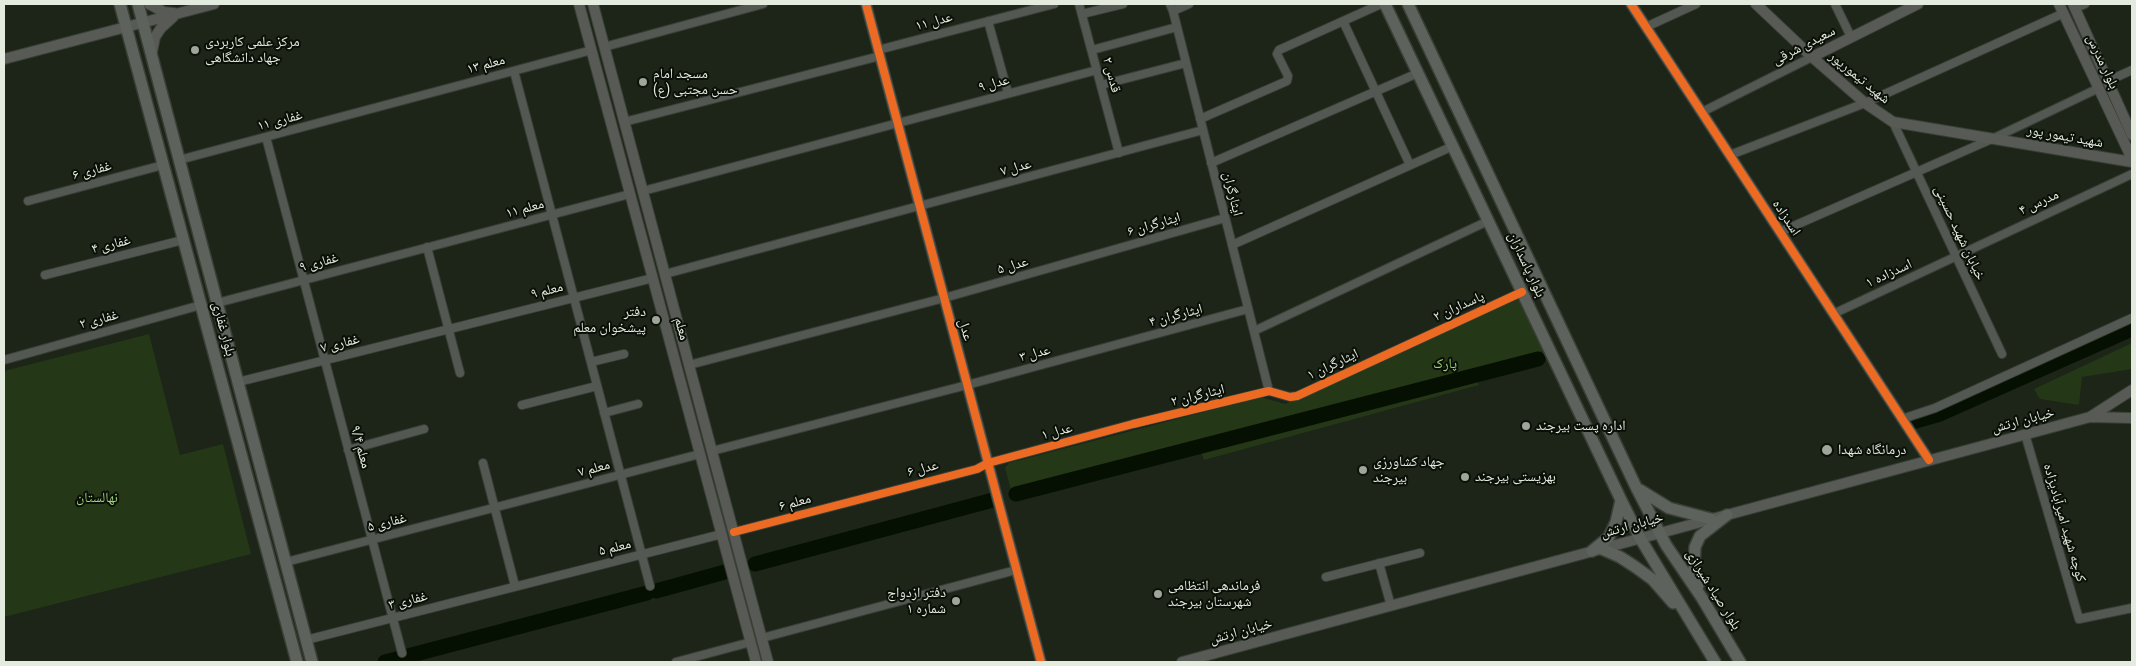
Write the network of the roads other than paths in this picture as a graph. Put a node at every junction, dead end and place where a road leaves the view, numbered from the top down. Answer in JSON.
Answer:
{"nodes":[{"id":1,"x":120,"y":4,"type":"edge"},
{"id":2,"x":138,"y":4,"type":"edge"},
{"id":3,"x":149,"y":4,"type":"edge"},
{"id":4,"x":214,"y":4,"type":"edge"},
{"id":5,"x":579,"y":4,"type":"edge"},
{"id":6,"x":593,"y":4,"type":"edge"},
{"id":7,"x":763,"y":4,"type":"edge"},
{"id":8,"x":866,"y":4,"type":"edge"},
{"id":9,"x":1054,"y":4,"type":"edge"},
{"id":10,"x":1079,"y":4,"type":"edge"},
{"id":11,"x":1123,"y":4,"type":"edge"},
{"id":12,"x":1188,"y":4,"type":"edge"},
{"id":13,"x":1381,"y":4,"type":"edge"},
{"id":14,"x":1385,"y":4,"type":"edge"},
{"id":15,"x":1408,"y":4,"type":"edge"},
{"id":16,"x":1631,"y":4,"type":"edge"},
{"id":17,"x":1696,"y":4,"type":"edge"},
{"id":18,"x":1756,"y":4,"type":"edge"},
{"id":19,"x":1835,"y":4,"type":"edge"},
{"id":20,"x":1918,"y":4,"type":"edge"},
{"id":21,"x":2078,"y":5,"type":"edge"},
{"id":22,"x":1171,"y":7,"type":"edge"},
{"id":23,"x":2062,"y":8,"type":"edge"},
{"id":24,"x":182,"y":12,"type":"junction"},
{"id":25,"x":1082,"y":14,"type":"junction"},
{"id":26,"x":988,"y":21,"type":"junction"},
{"id":27,"x":1343,"y":21,"type":"junction"},
{"id":28,"x":143,"y":23,"type":"junction"},
{"id":29,"x":1177,"y":27,"type":"junction"},
{"id":30,"x":1646,"y":27,"type":"junction"},
{"id":31,"x":126,"y":28,"type":"junction"},
{"id":32,"x":1851,"y":37,"type":"junction"},
{"id":33,"x":604,"y":47,"type":"junction"},
{"id":34,"x":592,"y":50,"type":"junction"},
{"id":35,"x":1092,"y":50,"type":"junction"},
{"id":36,"x":879,"y":53,"type":"junction"},
{"id":37,"x":1812,"y":57,"type":"junction"},
{"id":38,"x":152,"y":58,"type":"junction"},
{"id":39,"x":4,"y":60,"type":"edge"},
{"id":40,"x":1186,"y":63,"type":"junction"},
{"id":41,"x":1097,"y":70,"type":"junction"},
{"id":42,"x":2132,"y":70,"type":"edge"},
{"id":43,"x":514,"y":71,"type":"junction"},
{"id":44,"x":1418,"y":73,"type":"junction"},
{"id":45,"x":2108,"y":81,"type":"junction"},
{"id":46,"x":1101,"y":86,"type":"junction"},
{"id":47,"x":2099,"y":88,"type":"junction"},
{"id":48,"x":1376,"y":91,"type":"junction"},
{"id":49,"x":1008,"y":93,"type":"junction"},
{"id":50,"x":1865,"y":102,"type":"junction"},
{"id":51,"x":387,"y":105,"type":"joint"},
{"id":52,"x":1702,"y":112,"type":"junction"},
{"id":53,"x":1200,"y":120,"type":"junction"},
{"id":54,"x":624,"y":122,"type":"junction"},
{"id":55,"x":1893,"y":122,"type":"junction"},
{"id":56,"x":897,"y":123,"type":"junction"},
{"id":57,"x":1203,"y":130,"type":"junction"},
{"id":58,"x":2132,"y":135,"type":"edge"},
{"id":59,"x":266,"y":137,"type":"junction"},
{"id":60,"x":1994,"y":138,"type":"junction"},
{"id":61,"x":1453,"y":146,"type":"junction"},
{"id":62,"x":1119,"y":153,"type":"junction"},
{"id":63,"x":1730,"y":155,"type":"junction"},
{"id":64,"x":179,"y":160,"type":"junction"},
{"id":65,"x":2132,"y":161,"type":"edge"},
{"id":66,"x":1211,"y":163,"type":"junction"},
{"id":67,"x":163,"y":165,"type":"junction"},
{"id":68,"x":1410,"y":165,"type":"junction"},
{"id":69,"x":1916,"y":172,"type":"junction"},
{"id":70,"x":2132,"y":174,"type":"edge"},
{"id":71,"x":643,"y":191,"type":"junction"},
{"id":72,"x":630,"y":194,"type":"junction"},
{"id":73,"x":28,"y":201,"type":"dead end"},
{"id":74,"x":920,"y":206,"type":"junction"},
{"id":75,"x":552,"y":215,"type":"junction"},
{"id":76,"x":1225,"y":218,"type":"junction"},
{"id":77,"x":1488,"y":221,"type":"junction"},
{"id":78,"x":1780,"y":232,"type":"junction"},
{"id":79,"x":184,"y":240,"type":"junction"},
{"id":80,"x":1232,"y":245,"type":"junction"},
{"id":81,"x":427,"y":247,"type":"junction"},
{"id":82,"x":1956,"y":256,"type":"junction"},
{"id":83,"x":1089,"y":257,"type":"joint"},
{"id":84,"x":665,"y":274,"type":"junction"},
{"id":85,"x":45,"y":275,"type":"dead end"},
{"id":86,"x":653,"y":278,"type":"junction"},
{"id":87,"x":304,"y":280,"type":"junction"},
{"id":88,"x":1522,"y":292,"type":"junction"},
{"id":89,"x":574,"y":297,"type":"junction"},
{"id":90,"x":944,"y":298,"type":"junction"},
{"id":91,"x":217,"y":304,"type":"junction"},
{"id":92,"x":201,"y":305,"type":"junction"},
{"id":93,"x":1248,"y":309,"type":"junction"},
{"id":94,"x":1834,"y":314,"type":"junction"},
{"id":95,"x":2132,"y":318,"type":"edge"},
{"id":96,"x":447,"y":329,"type":"junction"},
{"id":97,"x":1254,"y":330,"type":"junction"},
{"id":98,"x":1407,"y":345,"type":"joint"},
{"id":99,"x":1110,"y":347,"type":"joint"},
{"id":100,"x":624,"y":354,"type":"dead end"},
{"id":101,"x":2002,"y":354,"type":"dead end"},
{"id":102,"x":4,"y":360,"type":"edge"},
{"id":103,"x":325,"y":360,"type":"junction"},
{"id":104,"x":591,"y":362,"type":"junction"},
{"id":105,"x":689,"y":365,"type":"junction"},
{"id":106,"x":460,"y":373,"type":"dead end"},
{"id":107,"x":238,"y":382,"type":"junction"},
{"id":108,"x":967,"y":385,"type":"junction"},
{"id":109,"x":597,"y":386,"type":"junction"},
{"id":110,"x":2132,"y":390,"type":"edge"},
{"id":111,"x":1269,"y":391,"type":"junction"},
{"id":112,"x":638,"y":404,"type":"dead end"},
{"id":113,"x":522,"y":405,"type":"dead end"},
{"id":114,"x":604,"y":414,"type":"junction"},
{"id":115,"x":2090,"y":417,"type":"junction"},
{"id":116,"x":2132,"y":418,"type":"edge"},
{"id":117,"x":1902,"y":419,"type":"junction"},
{"id":118,"x":1133,"y":424,"type":"joint"},
{"id":119,"x":424,"y":429,"type":"dead end"},
{"id":120,"x":2025,"y":434,"type":"junction"},
{"id":121,"x":348,"y":450,"type":"junction"},
{"id":122,"x":712,"y":451,"type":"junction"},
{"id":123,"x":700,"y":454,"type":"junction"},
{"id":124,"x":1929,"y":460,"type":"junction"},
{"id":125,"x":483,"y":463,"type":"dead end"},
{"id":126,"x":988,"y":463,"type":"junction"},
{"id":127,"x":620,"y":475,"type":"junction"},
{"id":128,"x":1636,"y":487,"type":"junction"},
{"id":129,"x":863,"y":498,"type":"joint"},
{"id":130,"x":1621,"y":500,"type":"junction"},
{"id":131,"x":494,"y":508,"type":"junction"},
{"id":132,"x":1727,"y":515,"type":"junction"},
{"id":133,"x":1712,"y":519,"type":"junction"},
{"id":134,"x":734,"y":532,"type":"junction"},
{"id":135,"x":1660,"y":533,"type":"junction"},
{"id":136,"x":722,"y":534,"type":"junction"},
{"id":137,"x":1640,"y":538,"type":"junction"},
{"id":138,"x":372,"y":540,"type":"junction"},
{"id":139,"x":1597,"y":550,"type":"junction"},
{"id":140,"x":1420,"y":553,"type":"dead end"},
{"id":141,"x":641,"y":554,"type":"junction"},
{"id":142,"x":286,"y":562,"type":"junction"},
{"id":143,"x":1378,"y":563,"type":"junction"},
{"id":144,"x":1016,"y":570,"type":"junction"},
{"id":145,"x":1326,"y":578,"type":"dead end"},
{"id":146,"x":515,"y":586,"type":"junction"},
{"id":147,"x":650,"y":586,"type":"dead end"},
{"id":148,"x":1702,"y":598,"type":"junction"},
{"id":149,"x":1390,"y":606,"type":"junction"},
{"id":150,"x":2132,"y":608,"type":"edge"},
{"id":151,"x":392,"y":618,"type":"junction"},
{"id":152,"x":1693,"y":626,"type":"junction"},
{"id":153,"x":762,"y":638,"type":"junction"},
{"id":154,"x":306,"y":640,"type":"junction"},
{"id":155,"x":750,"y":642,"type":"junction"},
{"id":156,"x":402,"y":653,"type":"dead end"},
{"id":157,"x":297,"y":662,"type":"edge"},
{"id":158,"x":312,"y":662,"type":"edge"},
{"id":159,"x":676,"y":662,"type":"edge"},
{"id":160,"x":756,"y":662,"type":"edge"},
{"id":161,"x":768,"y":662,"type":"edge"},
{"id":162,"x":1041,"y":662,"type":"edge"},
{"id":163,"x":1184,"y":662,"type":"edge"},
{"id":164,"x":1715,"y":662,"type":"edge"},
{"id":165,"x":1740,"y":662,"type":"edge"}],
"edges":[{"from":1,"to":31,"type":"main road","name":"بلوار غفاری"},
{"from":2,"to":28,"type":"main road","name":"بلوار غفاری"},
{"from":3,"to":24,"type":"street"},
{"from":4,"to":24,"type":"street"},
{"from":5,"to":34,"type":"street","name":"معلم"},
{"from":6,"to":33,"type":"street","name":"معلم"},
{"from":7,"to":33,"type":"street"},
{"from":8,"to":36,"type":"street","name":"عدل"},
{"from":9,"to":26,"type":"street","name":"عدل ۱۱"},
{"from":10,"to":25,"type":"street","name":"قدس ۲"},
{"from":11,"to":25,"type":"street"},
{"from":12,"to":22,"type":"street"},
{"from":13,"to":27,"type":"street"},
{"from":14,"to":44,"type":"main road","name":"بلوار پاسداران"},
{"from":15,"to":128,"type":"main road","name":"بلوار پاسداران"},
{"from":16,"to":30,"type":"street","name":"اسدزاده"},
{"from":17,"to":30,"type":"street"},
{"from":18,"to":37,"type":"street","name":"شهید تیمورپور"},
{"from":19,"to":32,"type":"street"},
{"from":20,"to":32,"type":"street","name":"سعیدی شرقی"},
{"from":21,"to":45,"type":"street","name":"بلوار مدرس"},
{"from":22,"to":29,"type":"street","name":"ایثارگران"},
{"from":23,"to":47,"type":"street","name":"بلوار مدرس"},
{"from":23,"to":50,"type":"street"},
{"from":24,"to":28,"type":"street"},
{"from":24,"to":38,"type":"street"},
{"from":25,"to":35,"type":"street","name":"قدس ۲"},
{"from":26,"to":36,"type":"street","name":"عدل ۱۱"},
{"from":26,"to":49,"type":"street"},
{"from":27,"to":48,"type":"street"},
{"from":27,"to":53,"type":"street"},
{"from":28,"to":31,"type":"street"},
{"from":28,"to":38,"type":"main road","name":"بلوار غفاری"},
{"from":29,"to":35,"type":"street"},
{"from":29,"to":40,"type":"street","name":"ایثارگران"},
{"from":30,"to":52,"type":"street","name":"اسدزاده"},
{"from":31,"to":39,"type":"street"},
{"from":31,"to":67,"type":"main road","name":"بلوار غفاری"},
{"from":32,"to":37,"type":"street","name":"سعیدی شرقی"},
{"from":33,"to":54,"type":"street","name":"معلم"},
{"from":34,"to":43,"type":"street","name":"معلم ۱۳"},
{"from":34,"to":72,"type":"street","name":"معلم"},
{"from":35,"to":41,"type":"street","name":"قدس ۲"},
{"from":36,"to":54,"type":"street","name":"عدل ۱۱"},
{"from":36,"to":56,"type":"street","name":"عدل"},
{"from":37,"to":50,"type":"street","name":"شهید تیمورپور"},
{"from":37,"to":52,"type":"street","name":"سعیدی شرقی"},
{"from":38,"to":64,"type":"main road","name":"بلوار غفاری"},
{"from":40,"to":46,"type":"street"},
{"from":40,"to":53,"type":"street","name":"ایثارگران"},
{"from":41,"to":46,"type":"street","name":"قدس ۲"},
{"from":41,"to":49,"type":"street","name":"عدل ۹"},
{"from":42,"to":45,"type":"street"},
{"from":43,"to":51,"type":"street","name":"معلم ۱۳"},
{"from":43,"to":75,"type":"street"},
{"from":44,"to":48,"type":"street"},
{"from":44,"to":61,"type":"main road","name":"بلوار پاسداران"},
{"from":45,"to":58,"type":"street","name":"بلوار مدرس"},
{"from":46,"to":62,"type":"street","name":"قدس ۲"},
{"from":47,"to":60,"type":"street"},
{"from":47,"to":65,"type":"street","name":"بلوار مدرس"},
{"from":48,"to":66,"type":"street"},
{"from":48,"to":68,"type":"street"},
{"from":49,"to":56,"type":"street","name":"عدل ۹"},
{"from":50,"to":55,"type":"street","name":"شهید تیمورپور"},
{"from":50,"to":63,"type":"street"},
{"from":51,"to":59,"type":"street","name":"غفاری ۱۱"},
{"from":52,"to":63,"type":"street","name":"اسدزاده"},
{"from":53,"to":57,"type":"street","name":"ایثارگران"},
{"from":54,"to":71,"type":"street","name":"معلم"},
{"from":55,"to":60,"type":"street","name":"شهید تیمورپور"},
{"from":55,"to":69,"type":"street","name":"خیابان شهید حسینی"},
{"from":56,"to":71,"type":"street","name":"عدل ۹"},
{"from":56,"to":74,"type":"street","name":"عدل"},
{"from":57,"to":62,"type":"street","name":"عدل ۷"},
{"from":57,"to":66,"type":"street","name":"ایثارگران"},
{"from":59,"to":64,"type":"street","name":"غفاری ۱۱"},
{"from":59,"to":87,"type":"street","name":"معلم ۹/۴"},
{"from":60,"to":65,"type":"street","name":"شهید تیمور پور"},
{"from":60,"to":69,"type":"street"},
{"from":61,"to":68,"type":"street"},
{"from":61,"to":77,"type":"main road","name":"بلوار پاسداران"},
{"from":62,"to":74,"type":"street","name":"عدل ۷"},
{"from":63,"to":78,"type":"street","name":"اسدزاده"},
{"from":64,"to":91,"type":"main road","name":"بلوار غفاری"},
{"from":66,"to":76,"type":"street","name":"ایثارگران"},
{"from":67,"to":73,"type":"street","name":"غفاری ۶"},
{"from":67,"to":79,"type":"main road","name":"بلوار غفاری"},
{"from":68,"to":80,"type":"street"},
{"from":69,"to":78,"type":"street"},
{"from":69,"to":82,"type":"street","name":"خیابان شهید حسینی"},
{"from":70,"to":82,"type":"street","name":"مدرس ۴"},
{"from":71,"to":84,"type":"street","name":"معلم"},
{"from":72,"to":75,"type":"street","name":"معلم ۱۱"},
{"from":72,"to":86,"type":"street","name":"معلم"},
{"from":74,"to":84,"type":"street","name":"عدل ۷"},
{"from":74,"to":90,"type":"street","name":"عدل"},
{"from":75,"to":81,"type":"street","name":"معلم ۱۱"},
{"from":75,"to":89,"type":"street"},
{"from":76,"to":80,"type":"street","name":"ایثارگران"},
{"from":76,"to":83,"type":"street","name":"ایثارگران ۶"},
{"from":77,"to":88,"type":"main road","name":"بلوار پاسداران"},
{"from":77,"to":97,"type":"street"},
{"from":78,"to":94,"type":"street","name":"اسدزاده"},
{"from":79,"to":85,"type":"street","name":"غفاری ۴"},
{"from":79,"to":92,"type":"main road","name":"بلوار غفاری"},
{"from":80,"to":93,"type":"street","name":"ایثارگران"},
{"from":81,"to":87,"type":"street","name":"غفاری ۹"},
{"from":81,"to":96,"type":"street"},
{"from":82,"to":94,"type":"street","name":"اسدزاده ۱"},
{"from":82,"to":101,"type":"street","name":"خیابان شهید حسینی"},
{"from":83,"to":90,"type":"street","name":"عدل ۵"},
{"from":84,"to":105,"type":"street","name":"معلم"},
{"from":86,"to":89,"type":"street","name":"معلم ۹"},
{"from":86,"to":123,"type":"street","name":"معلم"},
{"from":87,"to":91,"type":"street","name":"غفاری ۹"},
{"from":87,"to":103,"type":"street","name":"معلم ۹/۴"},
{"from":88,"to":98,"type":"street","name":"پاسداران ۲"},
{"from":88,"to":130,"type":"main road","name":"بلوار پاسداران"},
{"from":89,"to":96,"type":"street","name":"معلم ۹"},
{"from":89,"to":104,"type":"street"},
{"from":90,"to":105,"type":"street","name":"عدل ۵"},
{"from":90,"to":108,"type":"street","name":"عدل"},
{"from":91,"to":107,"type":"main road","name":"بلوار غفاری"},
{"from":92,"to":102,"type":"street","name":"غفاری ۲"},
{"from":92,"to":157,"type":"main road","name":"بلوار غفاری"},
{"from":93,"to":97,"type":"street","name":"ایثارگران"},
{"from":93,"to":99,"type":"street","name":"ایثارگران ۴"},
{"from":94,"to":117,"type":"street","name":"اسدزاده"},
{"from":95,"to":117,"type":"street"},
{"from":96,"to":103,"type":"street","name":"غفاری ۷"},
{"from":96,"to":106,"type":"street"},
{"from":97,"to":111,"type":"street","name":"ایثارگران"},
{"from":98,"to":111,"type":"street","name":"ایثارگران ۱"},
{"from":99,"to":108,"type":"street","name":"عدل ۳"},
{"from":100,"to":104,"type":"street"},
{"from":103,"to":107,"type":"street","name":"غفاری ۷"},
{"from":103,"to":121,"type":"street","name":"معلم ۹/۴"},
{"from":104,"to":109,"type":"street"},
{"from":105,"to":122,"type":"street","name":"معلم"},
{"from":107,"to":142,"type":"main road","name":"بلوار غفاری"},
{"from":108,"to":122,"type":"street","name":"عدل ۳"},
{"from":108,"to":126,"type":"street","name":"عدل"},
{"from":109,"to":113,"type":"street"},
{"from":109,"to":114,"type":"street"},
{"from":110,"to":115,"type":"street"},
{"from":111,"to":118,"type":"street","name":"ایثارگران ۲"},
{"from":112,"to":114,"type":"street"},
{"from":114,"to":127,"type":"street"},
{"from":115,"to":116,"type":"street"},
{"from":115,"to":120,"type":"street","name":"خیابان ارتش"},
{"from":117,"to":124,"type":"street","name":"اسدزاده"},
{"from":118,"to":126,"type":"street","name":"عدل ۱"},
{"from":119,"to":121,"type":"street"},
{"from":120,"to":124,"type":"street","name":"خیابان ارتش"},
{"from":120,"to":150,"type":"street","name":"کوچه شهید امیرآبادیزاده"},
{"from":121,"to":138,"type":"street","name":"معلم ۹/۴"},
{"from":122,"to":134,"type":"street","name":"معلم"},
{"from":123,"to":127,"type":"street","name":"معلم ۷"},
{"from":123,"to":136,"type":"street","name":"معلم"},
{"from":124,"to":132,"type":"street","name":"خیابان ارتش"},
{"from":125,"to":131,"type":"street"},
{"from":126,"to":129,"type":"street","name":"عدل ۶"},
{"from":126,"to":144,"type":"street","name":"عدل"},
{"from":127,"to":131,"type":"street","name":"معلم ۷"},
{"from":127,"to":141,"type":"street"},
{"from":128,"to":133,"type":"main road"},
{"from":128,"to":135,"type":"main road","name":"بلوار پاسداران"},
{"from":129,"to":134,"type":"street","name":"معلم ۶"},
{"from":130,"to":137,"type":"main road","name":"بلوار پاسداران"},
{"from":130,"to":139,"type":"main road"},
{"from":131,"to":138,"type":"street","name":"غفاری ۵"},
{"from":131,"to":146,"type":"street"},
{"from":132,"to":133,"type":"street","name":"خیابان ارتش"},
{"from":132,"to":148,"type":"main road"},
{"from":133,"to":135,"type":"street","name":"خیابان ارتش"},
{"from":134,"to":153,"type":"street","name":"معلم"},
{"from":135,"to":137,"type":"street","name":"خیابان ارتش"},
{"from":135,"to":148,"type":"main road","name":"بلوار صیاد شیرازی"},
{"from":136,"to":141,"type":"street","name":"معلم ۵"},
{"from":136,"to":155,"type":"street","name":"معلم"},
{"from":137,"to":139,"type":"street","name":"خیابان ارتش"},
{"from":137,"to":152,"type":"main road"},
{"from":138,"to":142,"type":"street","name":"غفاری ۵"},
{"from":138,"to":151,"type":"street","name":"معلم ۹/۴"},
{"from":139,"to":149,"type":"street","name":"خیابان ارتش"},
{"from":139,"to":152,"type":"main road"},
{"from":140,"to":143,"type":"street"},
{"from":141,"to":146,"type":"street","name":"معلم ۵"},
{"from":141,"to":147,"type":"street"},
{"from":142,"to":154,"type":"main road","name":"بلوار غفاری"},
{"from":143,"to":145,"type":"street"},
{"from":143,"to":149,"type":"street"},
{"from":144,"to":153,"type":"street"},
{"from":144,"to":162,"type":"street","name":"عدل"},
{"from":146,"to":151,"type":"street","name":"غفاری ۳"},
{"from":148,"to":165,"type":"main road","name":"بلوار صیاد شیرازی"},
{"from":149,"to":163,"type":"street","name":"خیابان ارتش"},
{"from":151,"to":154,"type":"street","name":"غفاری ۳"},
{"from":151,"to":156,"type":"street","name":"معلم ۹/۴"},
{"from":152,"to":164,"type":"main road"},
{"from":153,"to":161,"type":"street","name":"معلم"},
{"from":154,"to":158,"type":"main road","name":"بلوار غفاری"},
{"from":155,"to":159,"type":"street"},
{"from":155,"to":160,"type":"street","name":"معلم"}]}
